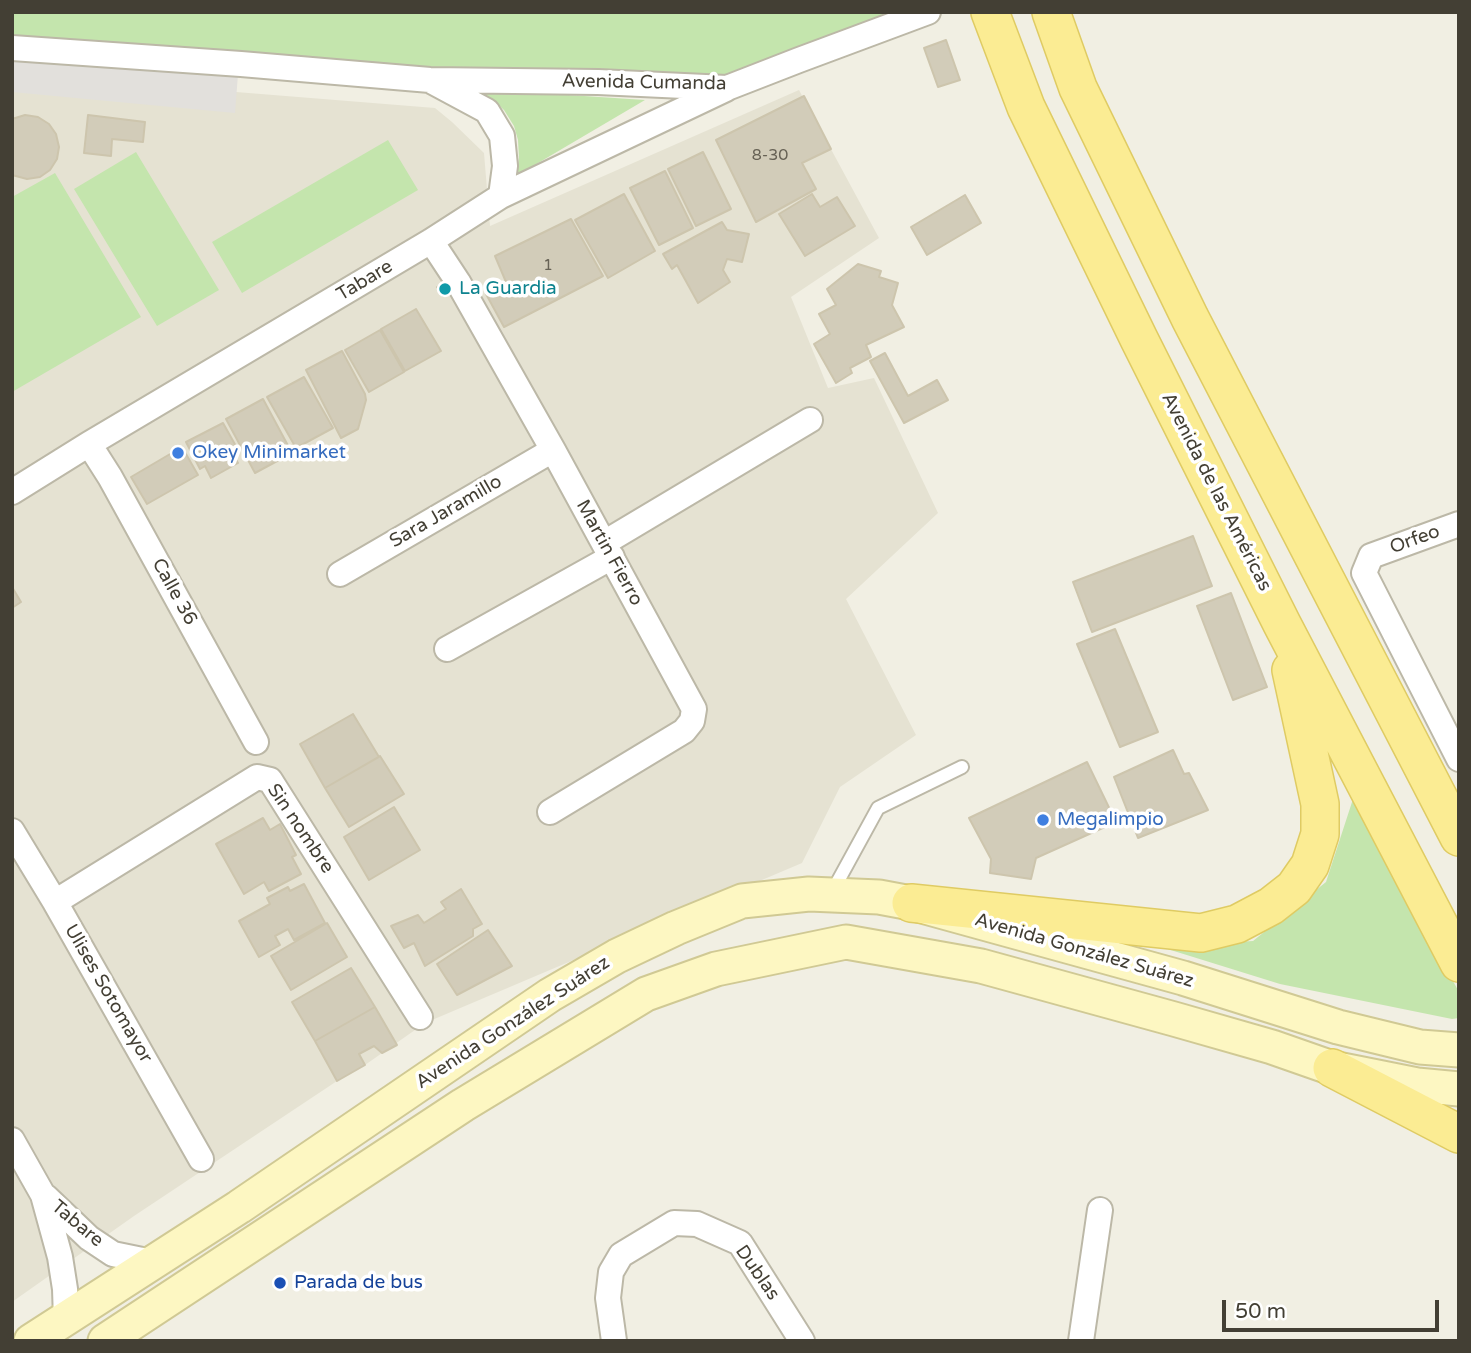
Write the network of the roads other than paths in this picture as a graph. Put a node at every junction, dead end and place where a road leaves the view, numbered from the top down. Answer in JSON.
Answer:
{"nodes":[{"id":1,"x":928,"y":12,"type":"edge"},
{"id":2,"x":990,"y":12,"type":"edge"},
{"id":3,"x":1051,"y":12,"type":"edge"},
{"id":4,"x":12,"y":48,"type":"edge"},
{"id":5,"x":430,"y":80,"type":"junction"},
{"id":6,"x":727,"y":88,"type":"junction"},
{"id":7,"x":501,"y":196,"type":"junction"},
{"id":8,"x":431,"y":242,"type":"junction"},
{"id":9,"x":810,"y":420,"type":"dead end"},
{"id":10,"x":89,"y":444,"type":"junction"},
{"id":11,"x":553,"y":450,"type":"junction"},
{"id":12,"x":12,"y":492,"type":"edge"},
{"id":13,"x":1459,"y":524,"type":"edge"},
{"id":14,"x":608,"y":550,"type":"junction"},
{"id":15,"x":340,"y":574,"type":"dead end"},
{"id":16,"x":1282,"y":624,"type":"junction"},
{"id":17,"x":447,"y":649,"type":"dead end"},
{"id":18,"x":256,"y":742,"type":"dead end"},
{"id":19,"x":1458,"y":757,"type":"edge"},
{"id":20,"x":962,"y":768,"type":"dead end"},
{"id":21,"x":550,"y":811,"type":"dead end"},
{"id":22,"x":12,"y":831,"type":"edge"},
{"id":23,"x":1459,"y":837,"type":"edge"},
{"id":24,"x":830,"y":895,"type":"junction"},
{"id":25,"x":55,"y":902,"type":"junction"},
{"id":26,"x":911,"y":903,"type":"junction"},
{"id":27,"x":1459,"y":963,"type":"edge"},
{"id":28,"x":420,"y":1017,"type":"dead end"},
{"id":29,"x":1459,"y":1051,"type":"edge"},
{"id":30,"x":1332,"y":1068,"type":"junction"},
{"id":31,"x":1459,"y":1089,"type":"edge"},
{"id":32,"x":1459,"y":1134,"type":"edge"},
{"id":33,"x":12,"y":1140,"type":"edge"},
{"id":34,"x":201,"y":1159,"type":"dead end"},
{"id":35,"x":43,"y":1195,"type":"junction"},
{"id":36,"x":1100,"y":1210,"type":"dead end"},
{"id":37,"x":152,"y":1262,"type":"junction"},
{"id":38,"x":66,"y":1319,"type":"junction"},
{"id":39,"x":31,"y":1341,"type":"edge"},
{"id":40,"x":105,"y":1341,"type":"edge"},
{"id":41,"x":614,"y":1341,"type":"edge"},
{"id":42,"x":802,"y":1341,"type":"edge"},
{"id":43,"x":1081,"y":1341,"type":"edge"}],
"edges":[{"from":1,"to":6,"type":"street","name":"Avenida Cumanda"},
{"from":2,"to":16,"type":"main road","name":"Avenida de las Américas"},
{"from":3,"to":23,"type":"main road"},
{"from":4,"to":5,"type":"street","name":"Avenida Cumanda"},
{"from":5,"to":6,"type":"street","name":"Avenida Cumanda"},
{"from":5,"to":7,"type":"street","name":"Avenida Cumanda"},
{"from":6,"to":7,"type":"street","name":"Tabare"},
{"from":7,"to":8,"type":"street","name":"Tabare"},
{"from":8,"to":10,"type":"street","name":"Tabare"},
{"from":8,"to":11,"type":"street","name":"Martin Fierro"},
{"from":9,"to":14,"type":"street"},
{"from":10,"to":12,"type":"street","name":"Tabare"},
{"from":10,"to":18,"type":"street","name":"Calle 36"},
{"from":11,"to":14,"type":"street","name":"Martin Fierro"},
{"from":11,"to":15,"type":"street","name":"Sara Jaramillo"},
{"from":13,"to":19,"type":"street","name":"Orfeo"},
{"from":14,"to":17,"type":"street"},
{"from":14,"to":21,"type":"street","name":"Martin Fierro"},
{"from":16,"to":26,"type":"main road"},
{"from":16,"to":27,"type":"main road","name":"Avenida de las Américas"},
{"from":20,"to":24,"type":"lane"},
{"from":22,"to":25,"type":"street","name":"Ulises Sotomayor"},
{"from":24,"to":26,"type":"main road","name":"Avenida González Suárez"},
{"from":24,"to":37,"type":"main road","name":"Avenida González Suárez"},
{"from":25,"to":28,"type":"street","name":"Sin nombre"},
{"from":25,"to":34,"type":"street","name":"Ulises Sotomayor"},
{"from":26,"to":29,"type":"main road","name":"Avenida González Suárez"},
{"from":30,"to":31,"type":"main road"},
{"from":30,"to":32,"type":"main road"},
{"from":30,"to":40,"type":"main road"},
{"from":33,"to":35,"type":"street","name":"Tabare"},
{"from":35,"to":37,"type":"street","name":"Tabare"},
{"from":35,"to":38,"type":"street","name":"Tabare"},
{"from":36,"to":43,"type":"street"},
{"from":37,"to":38,"type":"main road","name":"Avenida González Suárez"},
{"from":38,"to":39,"type":"main road","name":"Avenida González Suárez"},
{"from":41,"to":42,"type":"street","name":"Dublas"}]}
